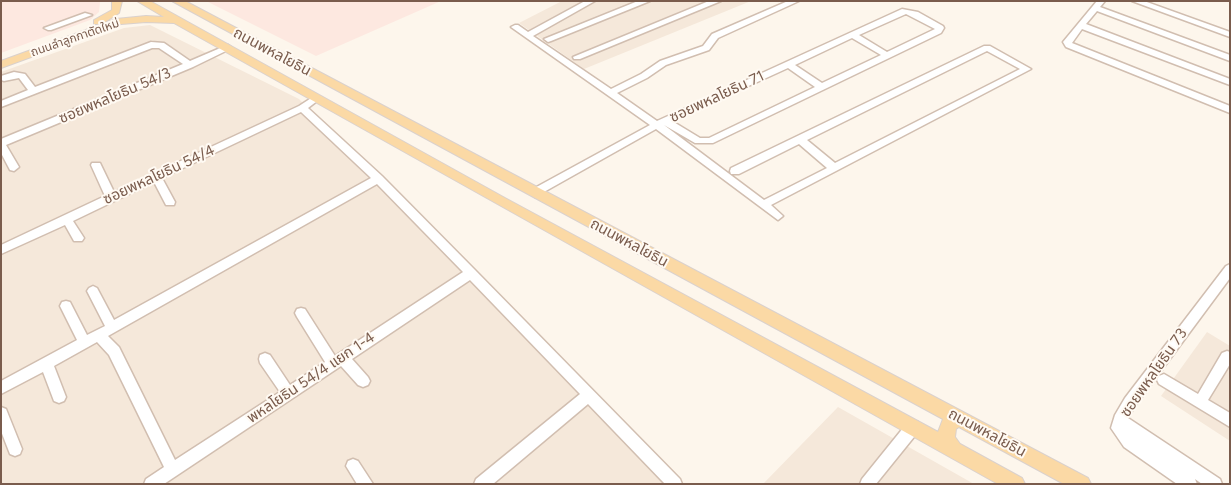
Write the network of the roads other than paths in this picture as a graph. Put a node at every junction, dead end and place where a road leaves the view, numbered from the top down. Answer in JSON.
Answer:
{"nodes":[{"id":1,"x":117,"y":1,"type":"edge"},
{"id":2,"x":142,"y":1,"type":"edge"},
{"id":3,"x":158,"y":1,"type":"edge"},
{"id":4,"x":177,"y":1,"type":"edge"},
{"id":5,"x":591,"y":1,"type":"edge"},
{"id":6,"x":646,"y":1,"type":"edge"},
{"id":7,"x":717,"y":1,"type":"edge"},
{"id":8,"x":795,"y":1,"type":"edge"},
{"id":9,"x":1136,"y":1,"type":"edge"},
{"id":10,"x":631,"y":4,"type":"edge"},
{"id":11,"x":1098,"y":5,"type":"edge"},
{"id":12,"x":88,"y":15,"type":"dead end"},
{"id":13,"x":117,"y":18,"type":"junction"},
{"id":14,"x":180,"y":22,"type":"junction"},
{"id":15,"x":1080,"y":25,"type":"junction"},
{"id":16,"x":48,"y":28,"type":"dead end"},
{"id":17,"x":515,"y":28,"type":"dead end"},
{"id":18,"x":853,"y":35,"type":"junction"},
{"id":19,"x":1230,"y":35,"type":"edge"},
{"id":20,"x":526,"y":36,"type":"junction"},
{"id":21,"x":548,"y":39,"type":"dead end"},
{"id":22,"x":228,"y":48,"type":"junction"},
{"id":23,"x":886,"y":55,"type":"junction"},
{"id":24,"x":577,"y":56,"type":"dead end"},
{"id":25,"x":1,"y":58,"type":"edge"},
{"id":26,"x":1230,"y":58,"type":"edge"},
{"id":27,"x":250,"y":60,"type":"junction"},
{"id":28,"x":788,"y":64,"type":"junction"},
{"id":29,"x":1,"y":65,"type":"edge"},
{"id":30,"x":190,"y":65,"type":"junction"},
{"id":31,"x":4,"y":78,"type":"dead end"},
{"id":32,"x":1230,"y":82,"type":"edge"},
{"id":33,"x":337,"y":87,"type":"junction"},
{"id":34,"x":822,"y":87,"type":"junction"},
{"id":35,"x":33,"y":91,"type":"junction"},
{"id":36,"x":611,"y":93,"type":"junction"},
{"id":37,"x":316,"y":98,"type":"junction"},
{"id":38,"x":1,"y":104,"type":"edge"},
{"id":39,"x":302,"y":108,"type":"junction"},
{"id":40,"x":1230,"y":110,"type":"edge"},
{"id":41,"x":661,"y":123,"type":"junction"},
{"id":42,"x":798,"y":139,"type":"junction"},
{"id":43,"x":1,"y":144,"type":"edge"},
{"id":44,"x":96,"y":165,"type":"dead end"},
{"id":45,"x":14,"y":166,"type":"dead end"},
{"id":46,"x":834,"y":168,"type":"junction"},
{"id":47,"x":735,"y":170,"type":"dead end"},
{"id":48,"x":156,"y":177,"type":"junction"},
{"id":49,"x":378,"y":179,"type":"junction"},
{"id":50,"x":535,"y":193,"type":"junction"},
{"id":51,"x":111,"y":198,"type":"junction"},
{"id":52,"x":170,"y":202,"type":"dead end"},
{"id":53,"x":763,"y":205,"type":"junction"},
{"id":54,"x":778,"y":216,"type":"dead end"},
{"id":55,"x":67,"y":219,"type":"junction"},
{"id":56,"x":78,"y":238,"type":"dead end"},
{"id":57,"x":1,"y":250,"type":"edge"},
{"id":58,"x":1230,"y":269,"type":"edge"},
{"id":59,"x":471,"y":273,"type":"junction"},
{"id":60,"x":93,"y":292,"type":"dead end"},
{"id":61,"x":66,"y":306,"type":"dead end"},
{"id":62,"x":301,"y":313,"type":"dead end"},
{"id":63,"x":112,"y":328,"type":"junction"},
{"id":64,"x":99,"y":335,"type":"junction"},
{"id":65,"x":84,"y":343,"type":"junction"},
{"id":66,"x":1227,"y":357,"type":"dead end"},
{"id":67,"x":265,"y":359,"type":"dead end"},
{"id":68,"x":338,"y":360,"type":"junction"},
{"id":69,"x":47,"y":364,"type":"junction"},
{"id":70,"x":1164,"y":380,"type":"dead end"},
{"id":71,"x":363,"y":381,"type":"dead end"},
{"id":72,"x":1,"y":388,"type":"edge"},
{"id":73,"x":289,"y":394,"type":"junction"},
{"id":74,"x":589,"y":395,"type":"junction"},
{"id":75,"x":59,"y":397,"type":"dead end"},
{"id":76,"x":1200,"y":402,"type":"junction"},
{"id":77,"x":1,"y":413,"type":"edge"},
{"id":78,"x":960,"y":418,"type":"junction"},
{"id":79,"x":1120,"y":420,"type":"junction"},
{"id":80,"x":1230,"y":422,"type":"edge"},
{"id":81,"x":913,"y":427,"type":"junction"},
{"id":82,"x":15,"y":449,"type":"dead end"},
{"id":83,"x":954,"y":450,"type":"junction"},
{"id":84,"x":353,"y":466,"type":"dead end"},
{"id":85,"x":173,"y":470,"type":"junction"},
{"id":86,"x":151,"y":484,"type":"edge"},
{"id":87,"x":366,"y":484,"type":"edge"},
{"id":88,"x":481,"y":484,"type":"edge"},
{"id":89,"x":675,"y":484,"type":"edge"},
{"id":90,"x":867,"y":484,"type":"edge"},
{"id":91,"x":1016,"y":484,"type":"edge"},
{"id":92,"x":1082,"y":484,"type":"edge"},
{"id":93,"x":1190,"y":484,"type":"edge"},
{"id":94,"x":1215,"y":484,"type":"edge"}],
"edges":[{"from":1,"to":13,"type":"main road","name":"ถนนลำลูกกาตัดใหม่"},
{"from":2,"to":14,"type":"main road","name":"ถนนพหลโยธิน"},
{"from":3,"to":27,"type":"main road"},
{"from":4,"to":33,"type":"main road","name":"ถนนพหลโยธิน"},
{"from":5,"to":20,"type":"street"},
{"from":6,"to":10,"type":"street"},
{"from":7,"to":24,"type":"street"},
{"from":8,"to":36,"type":"street"},
{"from":9,"to":19,"type":"street"},
{"from":10,"to":21,"type":"street"},
{"from":11,"to":15,"type":"street"},
{"from":11,"to":26,"type":"street"},
{"from":12,"to":16,"type":"street"},
{"from":13,"to":14,"type":"main road","name":"ถนนลำลูกกาตัดใหม่"},
{"from":13,"to":25,"type":"main road","name":"ถนนลำลูกกาตัดใหม่"},
{"from":13,"to":29,"type":"main road","name":"ถนนลำลูกกาตัดใหม่"},
{"from":14,"to":22,"type":"main road","name":"ถนนพหลโยธิน"},
{"from":15,"to":32,"type":"street"},
{"from":15,"to":40,"type":"street"},
{"from":17,"to":20,"type":"street"},
{"from":18,"to":23,"type":"street"},
{"from":18,"to":23,"type":"street","name":"ซอยพหลโยธิน 71"},
{"from":18,"to":28,"type":"street","name":"ซอยพหลโยธิน 71"},
{"from":20,"to":36,"type":"street"},
{"from":22,"to":27,"type":"main road","name":"ถนนพหลโยธิน"},
{"from":22,"to":30,"type":"street","name":"ซอยพหลโยธิน 54/3"},
{"from":23,"to":34,"type":"street"},
{"from":27,"to":37,"type":"main road","name":"ถนนพหลโยธิน"},
{"from":28,"to":34,"type":"street"},
{"from":28,"to":41,"type":"street","name":"ซอยพหลโยธิน 71"},
{"from":30,"to":35,"type":"street"},
{"from":30,"to":43,"type":"street","name":"ซอยพหลโยธิน 54/3"},
{"from":31,"to":35,"type":"street"},
{"from":33,"to":37,"type":"main road"},
{"from":33,"to":50,"type":"main road","name":"ถนนพหลโยธิน"},
{"from":34,"to":41,"type":"street"},
{"from":35,"to":38,"type":"street"},
{"from":36,"to":41,"type":"street"},
{"from":37,"to":39,"type":"street","name":"ซอยพหลโยธิน 54/4"},
{"from":37,"to":81,"type":"main road","name":"ถนนพหลโยธิน"},
{"from":39,"to":48,"type":"street","name":"ซอยพหลโยธิน 54/4"},
{"from":39,"to":49,"type":"street"},
{"from":41,"to":50,"type":"street","name":"ซอยพหลโยธิน 71"},
{"from":41,"to":53,"type":"street"},
{"from":42,"to":46,"type":"street"},
{"from":42,"to":46,"type":"street"},
{"from":42,"to":47,"type":"street"},
{"from":43,"to":45,"type":"street"},
{"from":44,"to":51,"type":"street"},
{"from":46,"to":53,"type":"street"},
{"from":48,"to":51,"type":"street","name":"ซอยพหลโยธิน 54/4"},
{"from":48,"to":52,"type":"street"},
{"from":49,"to":59,"type":"street"},
{"from":49,"to":63,"type":"street"},
{"from":50,"to":78,"type":"main road","name":"ถนนพหลโยธิน"},
{"from":51,"to":55,"type":"street","name":"ซอยพหลโยธิน 54/4"},
{"from":53,"to":54,"type":"street"},
{"from":55,"to":56,"type":"street"},
{"from":55,"to":57,"type":"street","name":"ซอยพหลโยธิน 54/4"},
{"from":58,"to":79,"type":"street","name":"ซอยพหลโยธิน 73"},
{"from":59,"to":68,"type":"street","name":"พหลโยธิน 54/4 แยก 1-4"},
{"from":59,"to":74,"type":"street"},
{"from":60,"to":63,"type":"street"},
{"from":61,"to":65,"type":"street"},
{"from":62,"to":68,"type":"street"},
{"from":63,"to":64,"type":"street"},
{"from":64,"to":65,"type":"street"},
{"from":64,"to":85,"type":"street"},
{"from":65,"to":69,"type":"street"},
{"from":66,"to":76,"type":"street"},
{"from":67,"to":73,"type":"street"},
{"from":68,"to":71,"type":"street"},
{"from":68,"to":73,"type":"street","name":"พหลโยธิน 54/4 แยก 1-4"},
{"from":69,"to":72,"type":"street"},
{"from":69,"to":75,"type":"street"},
{"from":70,"to":76,"type":"street"},
{"from":73,"to":85,"type":"street","name":"พหลโยธิน 54/4 แยก 1-4"},
{"from":74,"to":88,"type":"street"},
{"from":74,"to":89,"type":"street"},
{"from":76,"to":80,"type":"street"},
{"from":77,"to":82,"type":"street"},
{"from":78,"to":83,"type":"main road"},
{"from":78,"to":92,"type":"main road","name":"ถนนพหลโยธิน"},
{"from":79,"to":93,"type":"street","name":"ซอยพหลโยธิน 73"},
{"from":79,"to":94,"type":"street"},
{"from":81,"to":83,"type":"main road","name":"ถนนพหลโยธิน"},
{"from":81,"to":90,"type":"street"},
{"from":83,"to":91,"type":"main road","name":"ถนนพหลโยธิน"},
{"from":84,"to":87,"type":"street"},
{"from":85,"to":86,"type":"street","name":"พหลโยธิน 54/4 แยก 1-4"}]}
